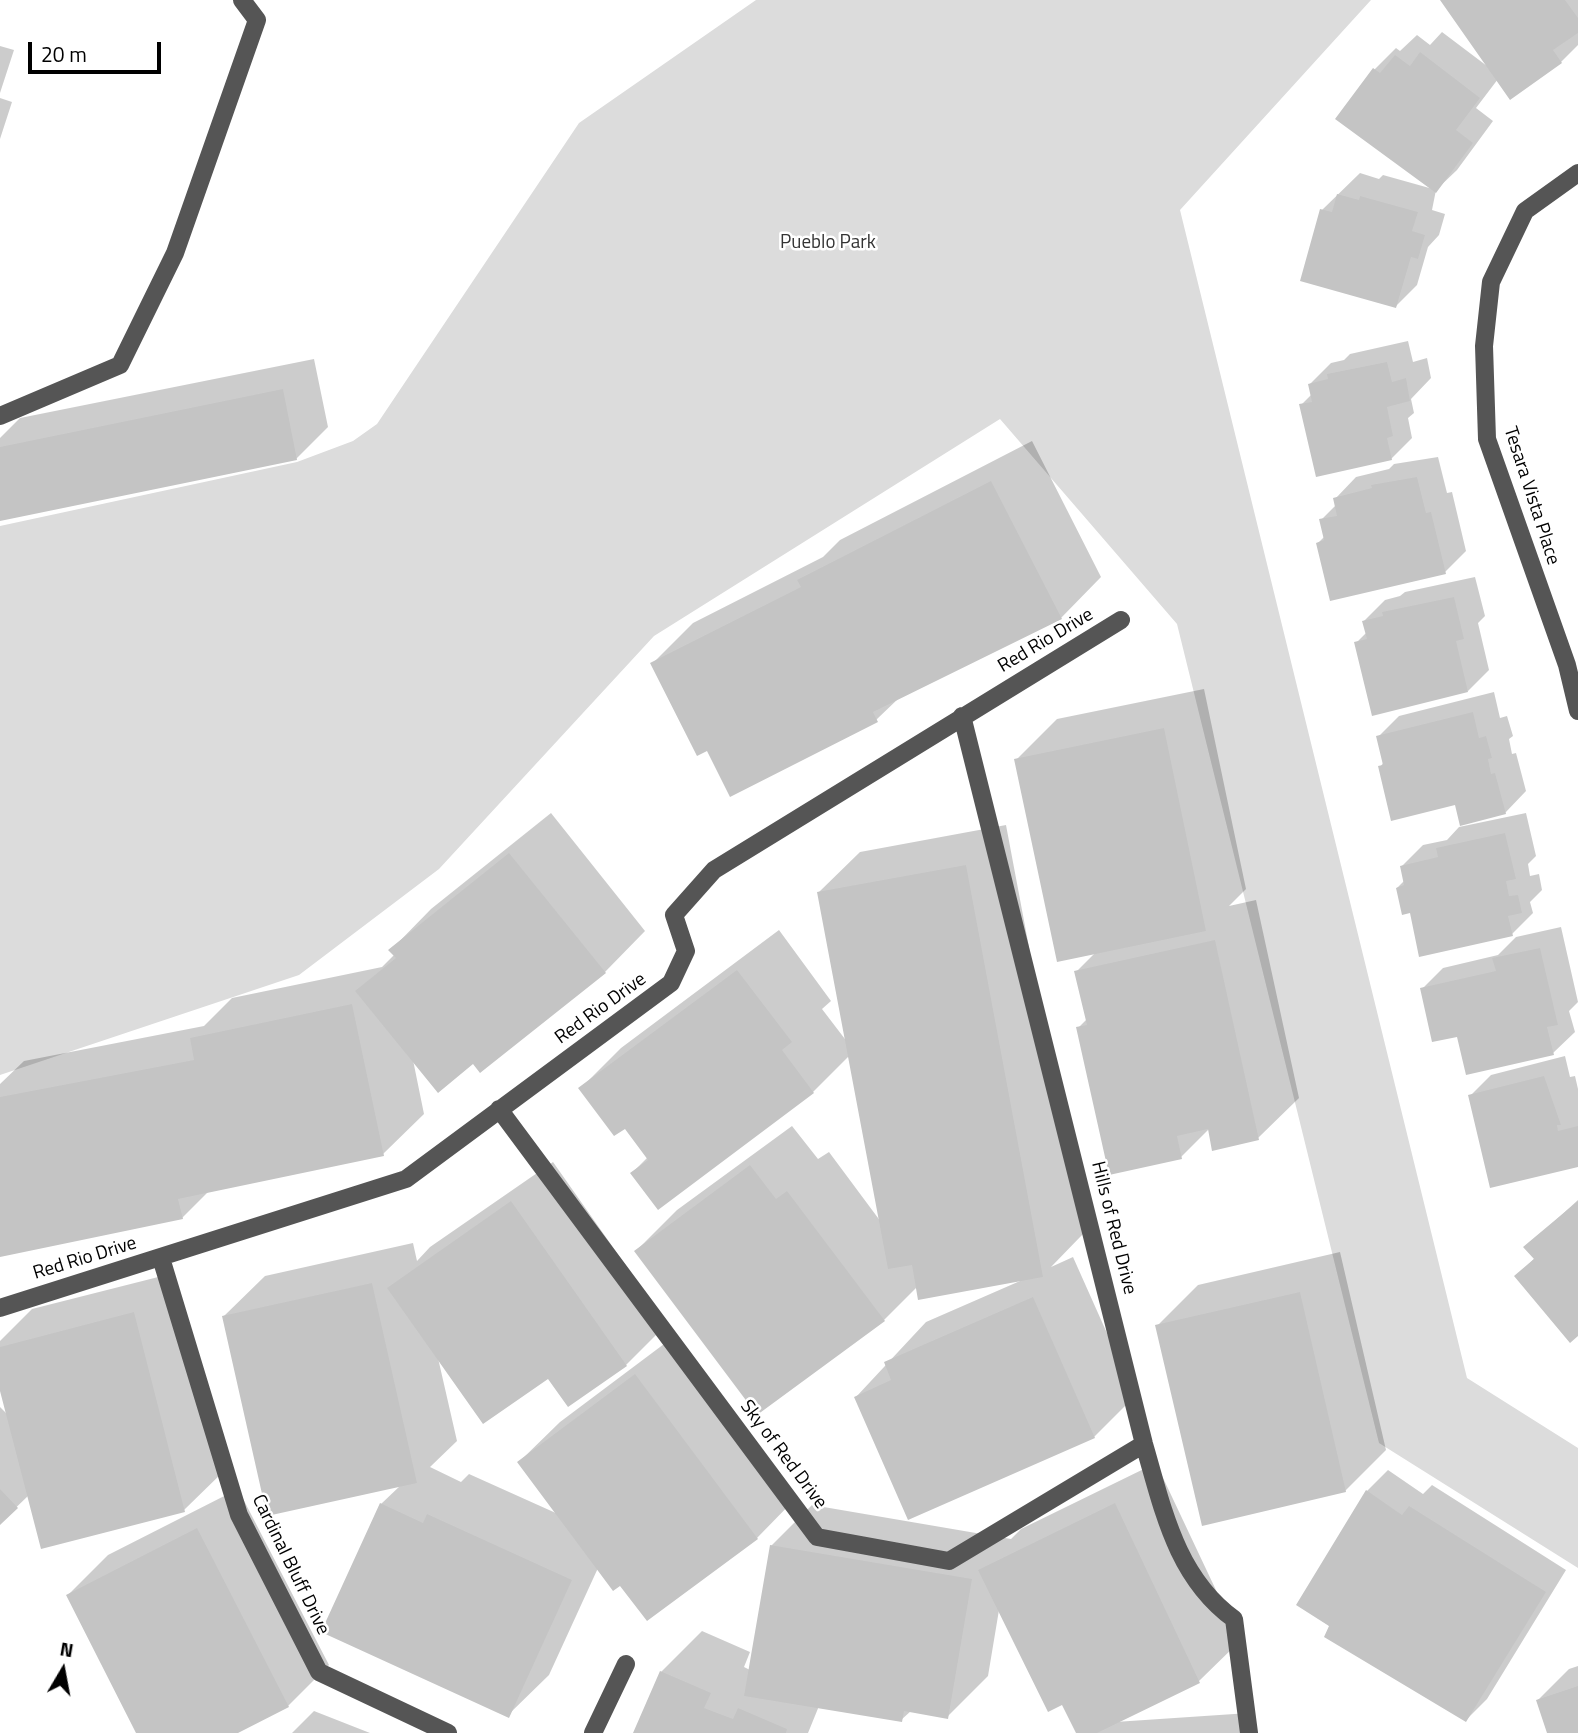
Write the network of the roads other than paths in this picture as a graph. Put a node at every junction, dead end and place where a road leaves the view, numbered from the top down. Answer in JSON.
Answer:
{"nodes":[{"id":1,"x":242,"y":0,"type":"edge"},
{"id":2,"x":1578,"y":173,"type":"edge"},
{"id":3,"x":0,"y":416,"type":"edge"},
{"id":4,"x":1121,"y":620,"type":"dead end"},
{"id":5,"x":1572,"y":664,"type":"edge"},
{"id":6,"x":1578,"y":711,"type":"edge"},
{"id":7,"x":962,"y":716,"type":"junction"},
{"id":8,"x":499,"y":1109,"type":"junction"},
{"id":9,"x":161,"y":1258,"type":"junction"},
{"id":10,"x":0,"y":1308,"type":"edge"},
{"id":11,"x":1144,"y":1444,"type":"junction"},
{"id":12,"x":626,"y":1664,"type":"dead end"},
{"id":13,"x":448,"y":1733,"type":"edge"},
{"id":14,"x":593,"y":1733,"type":"edge"},
{"id":15,"x":1249,"y":1733,"type":"edge"}],
"edges":[{"from":1,"to":3,"type":"street"},
{"from":2,"to":5,"type":"street","name":"Tesara Vista Place"},
{"from":4,"to":7,"type":"street","name":"Red Rio Drive"},
{"from":5,"to":6,"type":"street","name":"Tesara Vista Place"},
{"from":7,"to":8,"type":"street","name":"Red Rio Drive"},
{"from":7,"to":11,"type":"street","name":"Hills of Red Drive"},
{"from":8,"to":9,"type":"street","name":"Red Rio Drive"},
{"from":8,"to":11,"type":"street","name":"Sky of Red Drive"},
{"from":9,"to":10,"type":"street","name":"Red Rio Drive"},
{"from":9,"to":13,"type":"street","name":"Cardinal Bluff Drive"},
{"from":11,"to":15,"type":"street","name":"Hills of Red Drive"},
{"from":12,"to":14,"type":"street"}]}
